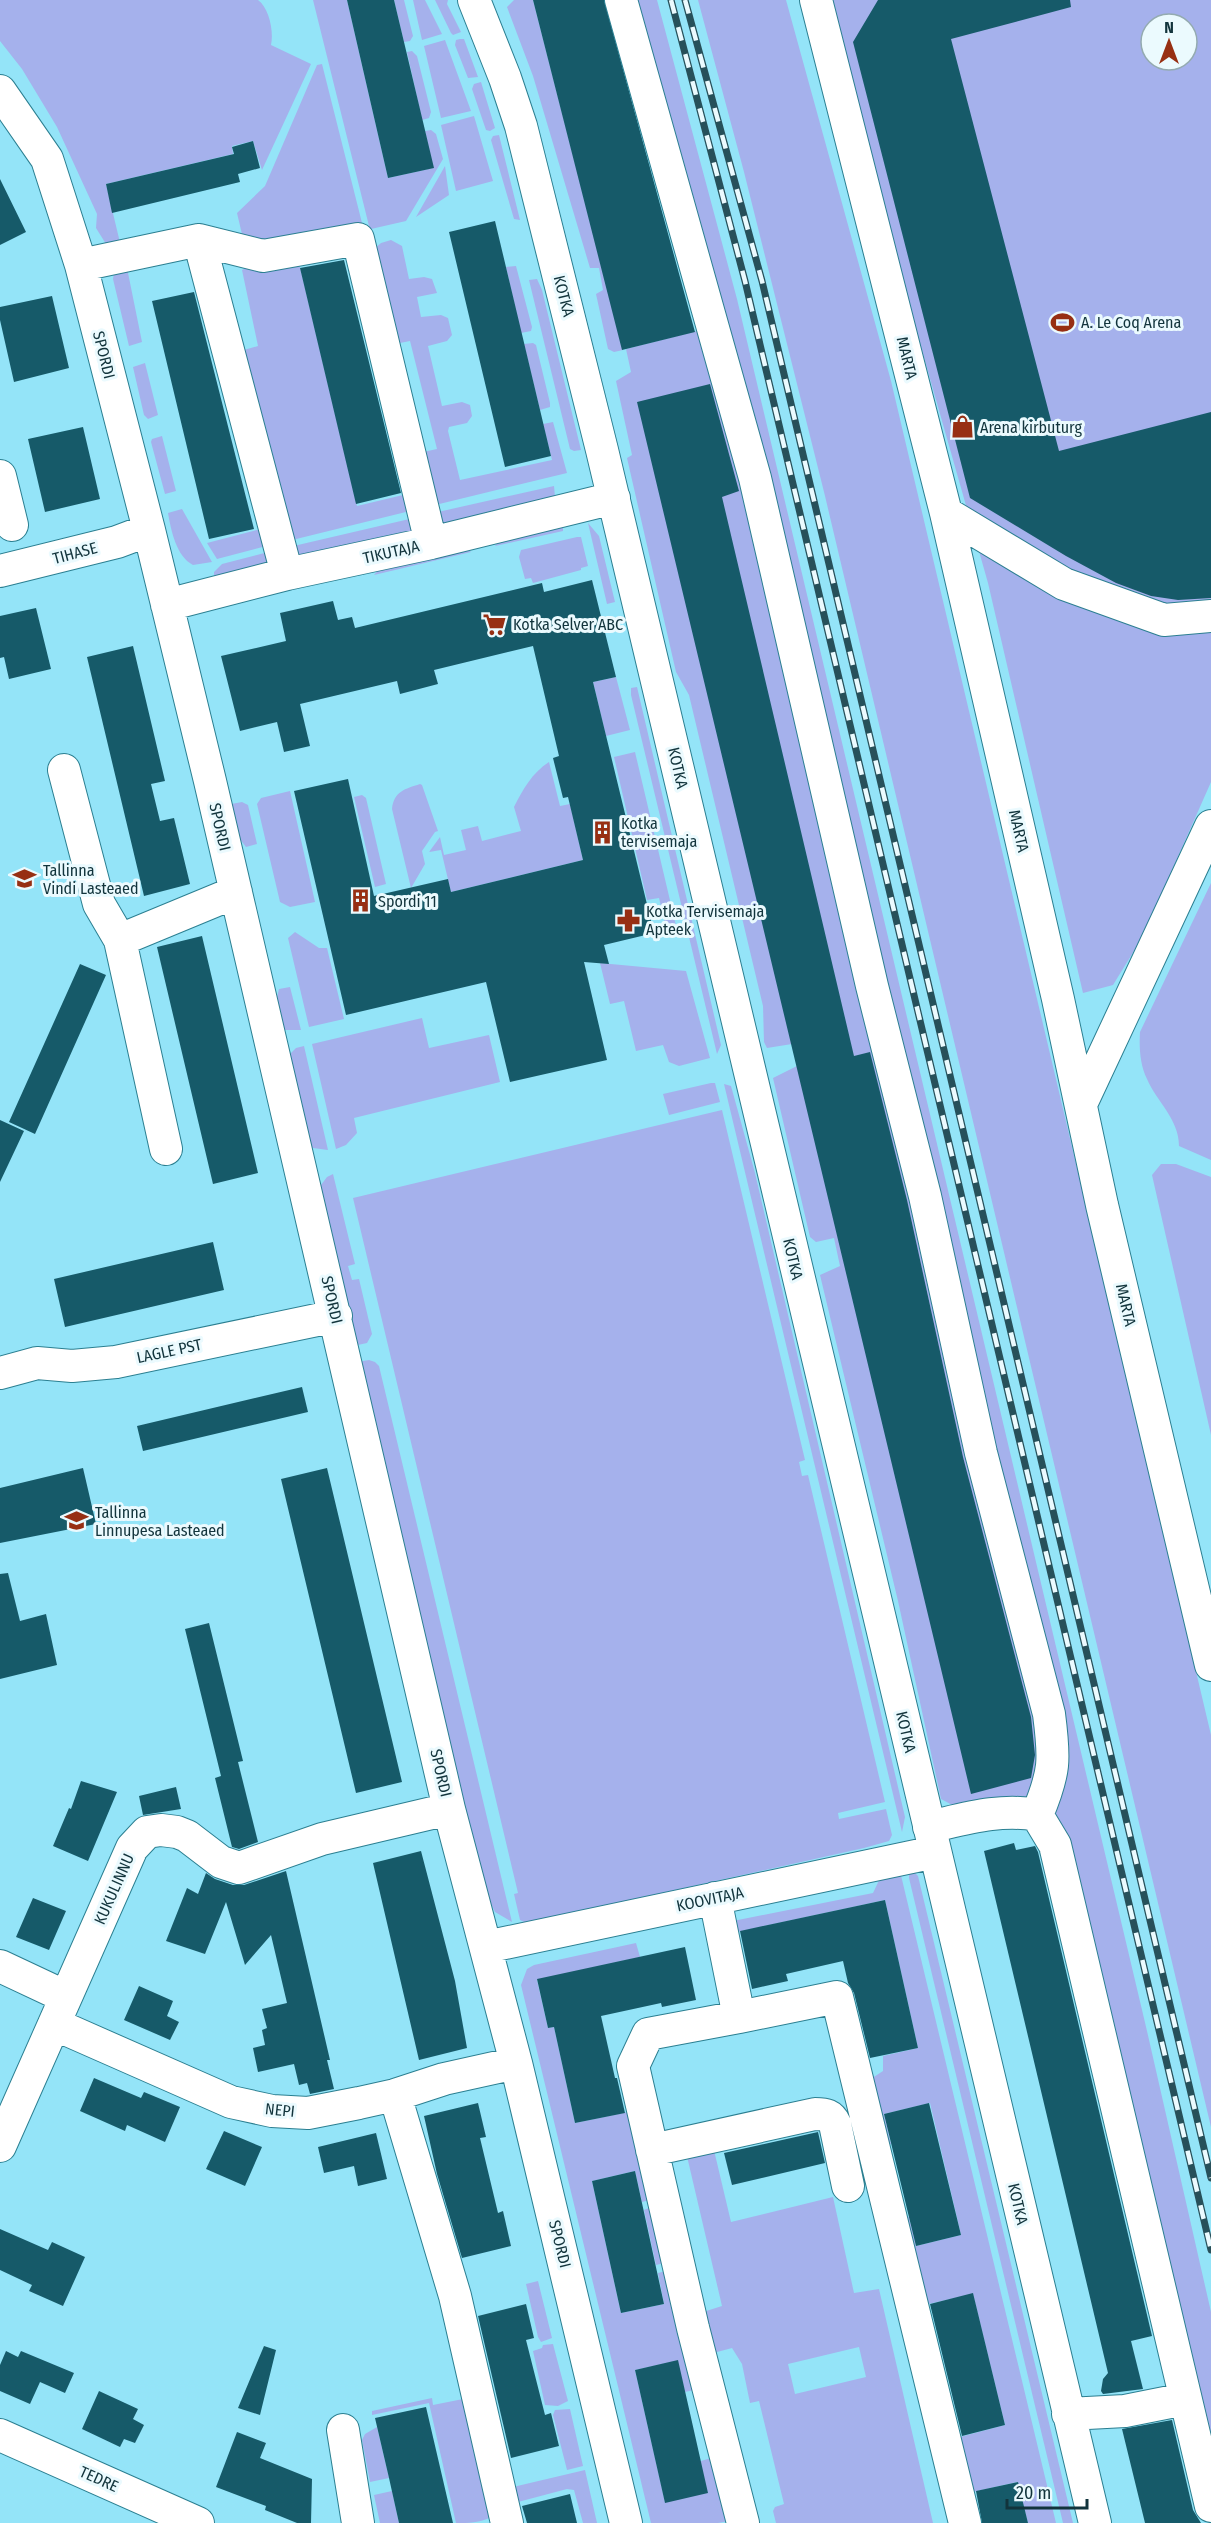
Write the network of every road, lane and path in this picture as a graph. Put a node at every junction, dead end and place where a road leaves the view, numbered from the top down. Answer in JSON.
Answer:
{"nodes":[{"id":1,"x":474,"y":0,"type":"edge"},
{"id":2,"x":621,"y":0,"type":"edge"},
{"id":3,"x":816,"y":0,"type":"edge"},
{"id":4,"x":5,"y":108,"type":"edge"},
{"id":5,"x":199,"y":240,"type":"junction"},
{"id":6,"x":81,"y":265,"type":"junction"},
{"id":7,"x":0,"y":476,"type":"edge"},
{"id":8,"x":614,"y":498,"type":"junction"},
{"id":9,"x":946,"y":513,"type":"junction"},
{"id":10,"x":12,"y":525,"type":"dead end"},
{"id":11,"x":149,"y":530,"type":"junction"},
{"id":12,"x":431,"y":543,"type":"junction"},
{"id":13,"x":0,"y":571,"type":"edge"},
{"id":14,"x":287,"y":574,"type":"junction"},
{"id":15,"x":167,"y":605,"type":"junction"},
{"id":16,"x":1211,"y":616,"type":"edge"},
{"id":17,"x":64,"y":770,"type":"dead end"},
{"id":18,"x":1211,"y":826,"type":"edge"},
{"id":19,"x":236,"y":892,"type":"junction"},
{"id":20,"x":120,"y":939,"type":"junction"},
{"id":21,"x":1081,"y":1104,"type":"junction"},
{"id":22,"x":166,"y":1149,"type":"dead end"},
{"id":23,"x":336,"y":1316,"type":"junction"},
{"id":24,"x":0,"y":1373,"type":"edge"},
{"id":25,"x":1211,"y":1665,"type":"edge"},
{"id":26,"x":449,"y":1809,"type":"junction"},
{"id":27,"x":1037,"y":1815,"type":"junction"},
{"id":28,"x":932,"y":1840,"type":"junction"},
{"id":29,"x":715,"y":1898,"type":"junction"},
{"id":30,"x":486,"y":1947,"type":"junction"},
{"id":31,"x":0,"y":1966,"type":"edge"},
{"id":32,"x":60,"y":2011,"type":"junction"},
{"id":33,"x":739,"y":2017,"type":"junction"},
{"id":34,"x":516,"y":2063,"type":"junction"},
{"id":35,"x":395,"y":2095,"type":"junction"},
{"id":36,"x":0,"y":2146,"type":"edge"},
{"id":37,"x":652,"y":2150,"type":"junction"},
{"id":38,"x":848,"y":2186,"type":"dead end"},
{"id":39,"x":1185,"y":2399,"type":"junction"},
{"id":40,"x":1068,"y":2414,"type":"junction"},
{"id":41,"x":343,"y":2430,"type":"dead end"},
{"id":42,"x":0,"y":2435,"type":"edge"},
{"id":43,"x":1211,"y":2506,"type":"edge"},
{"id":44,"x":198,"y":2523,"type":"edge"},
{"id":45,"x":358,"y":2523,"type":"edge"},
{"id":46,"x":507,"y":2523,"type":"edge"},
{"id":47,"x":626,"y":2523,"type":"edge"},
{"id":48,"x":743,"y":2523,"type":"edge"},
{"id":49,"x":965,"y":2523,"type":"edge"},
{"id":50,"x":1095,"y":2523,"type":"edge"}],
"edges":[{"from":1,"to":8,"type":"street","name":"KOTKA"},
{"from":2,"to":27,"type":"street"},
{"from":3,"to":9,"type":"street","name":"MARTA"},
{"from":4,"to":6,"type":"street","name":"SPORDI"},
{"from":5,"to":6,"type":"street"},
{"from":5,"to":12,"type":"street"},
{"from":5,"to":14,"type":"street"},
{"from":6,"to":11,"type":"street","name":"SPORDI"},
{"from":7,"to":10,"type":"street"},
{"from":8,"to":12,"type":"street","name":"TIKUTAJA"},
{"from":8,"to":28,"type":"street","name":"KOTKA"},
{"from":9,"to":16,"type":"street"},
{"from":9,"to":21,"type":"street","name":"MARTA"},
{"from":11,"to":13,"type":"street","name":"TIHASE"},
{"from":11,"to":15,"type":"street","name":"SPORDI"},
{"from":12,"to":14,"type":"street","name":"TIKUTAJA"},
{"from":14,"to":15,"type":"street","name":"TIKUTAJA"},
{"from":15,"to":19,"type":"street","name":"SPORDI"},
{"from":17,"to":20,"type":"street"},
{"from":18,"to":21,"type":"street"},
{"from":19,"to":20,"type":"street"},
{"from":19,"to":23,"type":"street","name":"SPORDI"},
{"from":20,"to":22,"type":"street"},
{"from":21,"to":25,"type":"street","name":"MARTA"},
{"from":23,"to":24,"type":"street","name":"LAGLE PST"},
{"from":23,"to":26,"type":"street","name":"SPORDI"},
{"from":26,"to":30,"type":"street","name":"SPORDI"},
{"from":26,"to":32,"type":"street","name":"KUKULINNU"},
{"from":27,"to":28,"type":"street","name":"KOOVITAJA"},
{"from":27,"to":39,"type":"street"},
{"from":28,"to":29,"type":"street","name":"KOOVITAJA"},
{"from":28,"to":40,"type":"street","name":"KOTKA"},
{"from":29,"to":30,"type":"street","name":"KOOVITAJA"},
{"from":29,"to":33,"type":"street"},
{"from":30,"to":34,"type":"street","name":"SPORDI"},
{"from":31,"to":32,"type":"street","name":"NEPI"},
{"from":32,"to":35,"type":"street","name":"NEPI"},
{"from":32,"to":36,"type":"street","name":"KUKULINNU"},
{"from":33,"to":37,"type":"street"},
{"from":33,"to":49,"type":"street"},
{"from":34,"to":35,"type":"street","name":"NEPI"},
{"from":34,"to":47,"type":"street","name":"SPORDI"},
{"from":35,"to":46,"type":"street"},
{"from":37,"to":38,"type":"street"},
{"from":37,"to":48,"type":"street"},
{"from":39,"to":40,"type":"street"},
{"from":39,"to":43,"type":"street"},
{"from":40,"to":50,"type":"street","name":"KOTKA"},
{"from":41,"to":45,"type":"street"},
{"from":42,"to":44,"type":"street","name":"TEDRE"}]}
